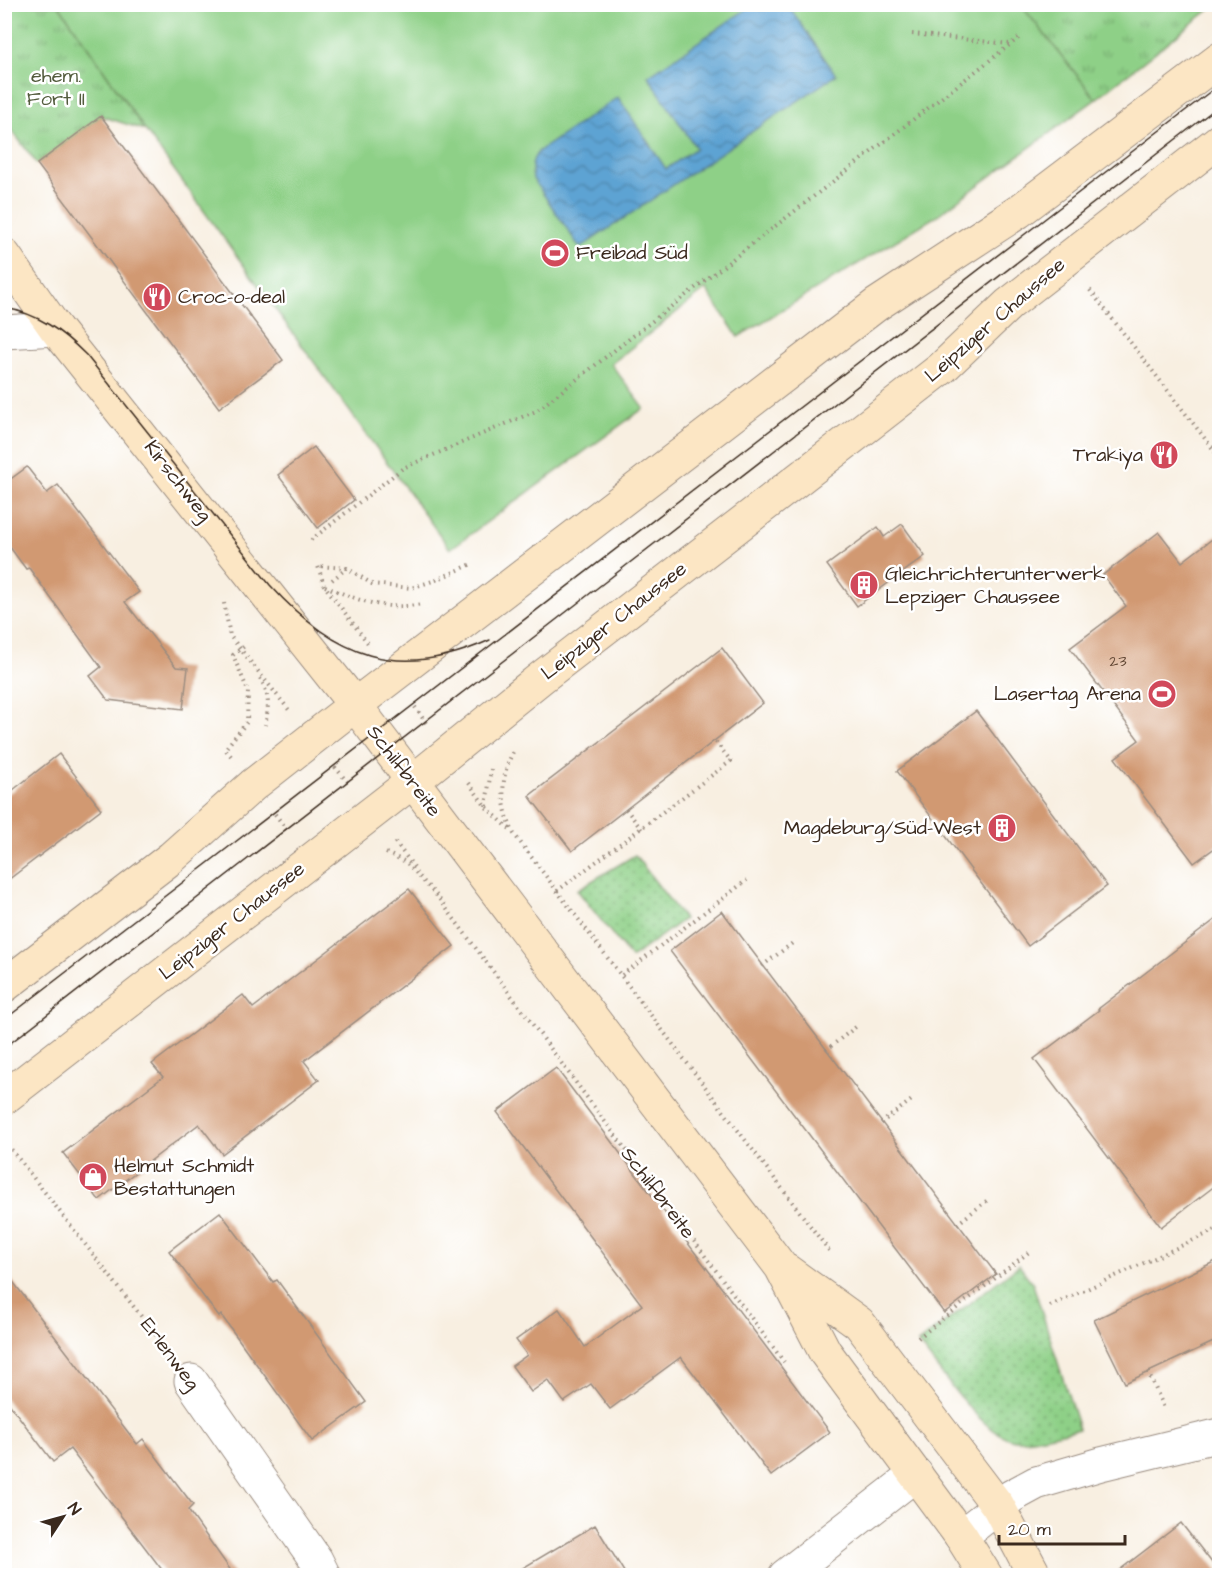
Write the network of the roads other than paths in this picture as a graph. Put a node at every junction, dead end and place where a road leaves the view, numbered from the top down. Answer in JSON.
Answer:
{"nodes":[{"id":1,"x":1220,"y":58,"type":"edge"},
{"id":2,"x":1220,"y":140,"type":"edge"},
{"id":3,"x":4,"y":255,"type":"edge"},
{"id":4,"x":56,"y":329,"type":"junction"},
{"id":5,"x":4,"y":332,"type":"edge"},
{"id":6,"x":355,"y":705,"type":"junction"},
{"id":7,"x":412,"y":782,"type":"junction"},
{"id":8,"x":4,"y":986,"type":"edge"},
{"id":9,"x":4,"y":1098,"type":"edge"},
{"id":10,"x":781,"y":1267,"type":"junction"},
{"id":11,"x":191,"y":1381,"type":"road end"},
{"id":12,"x":1220,"y":1435,"type":"edge"},
{"id":13,"x":916,"y":1474,"type":"junction"},
{"id":14,"x":998,"y":1506,"type":"junction"},
{"id":15,"x":961,"y":1536,"type":"junction"},
{"id":16,"x":324,"y":1575,"type":"edge"},
{"id":17,"x":784,"y":1575,"type":"edge"},
{"id":18,"x":986,"y":1575,"type":"edge"},
{"id":19,"x":1035,"y":1575,"type":"edge"}],
"edges":[{"from":1,"to":6,"type":"main road"},
{"from":2,"to":7,"type":"main road","name":"Leipziger Chaussee"},
{"from":3,"to":4,"type":"main road","name":"Kirschweg"},
{"from":4,"to":5,"type":"street"},
{"from":4,"to":6,"type":"main road","name":"Kirschweg"},
{"from":6,"to":7,"type":"main road","name":"Schilfbreite"},
{"from":6,"to":8,"type":"main road"},
{"from":7,"to":9,"type":"main road","name":"Leipziger Chaussee"},
{"from":7,"to":10,"type":"main road","name":"Schilfbreite"},
{"from":10,"to":13,"type":"main road","name":"Schilfbreite"},
{"from":10,"to":14,"type":"main road","name":"Schilfbreite"},
{"from":11,"to":16,"type":"street","name":"Erlenweg"},
{"from":12,"to":14,"type":"street"},
{"from":13,"to":15,"type":"main road","name":"Schilfbreite"},
{"from":13,"to":17,"type":"street"},
{"from":14,"to":15,"type":"street"},
{"from":14,"to":19,"type":"main road","name":"Schilfbreite"},
{"from":15,"to":18,"type":"main road","name":"Schilfbreite"}]}
